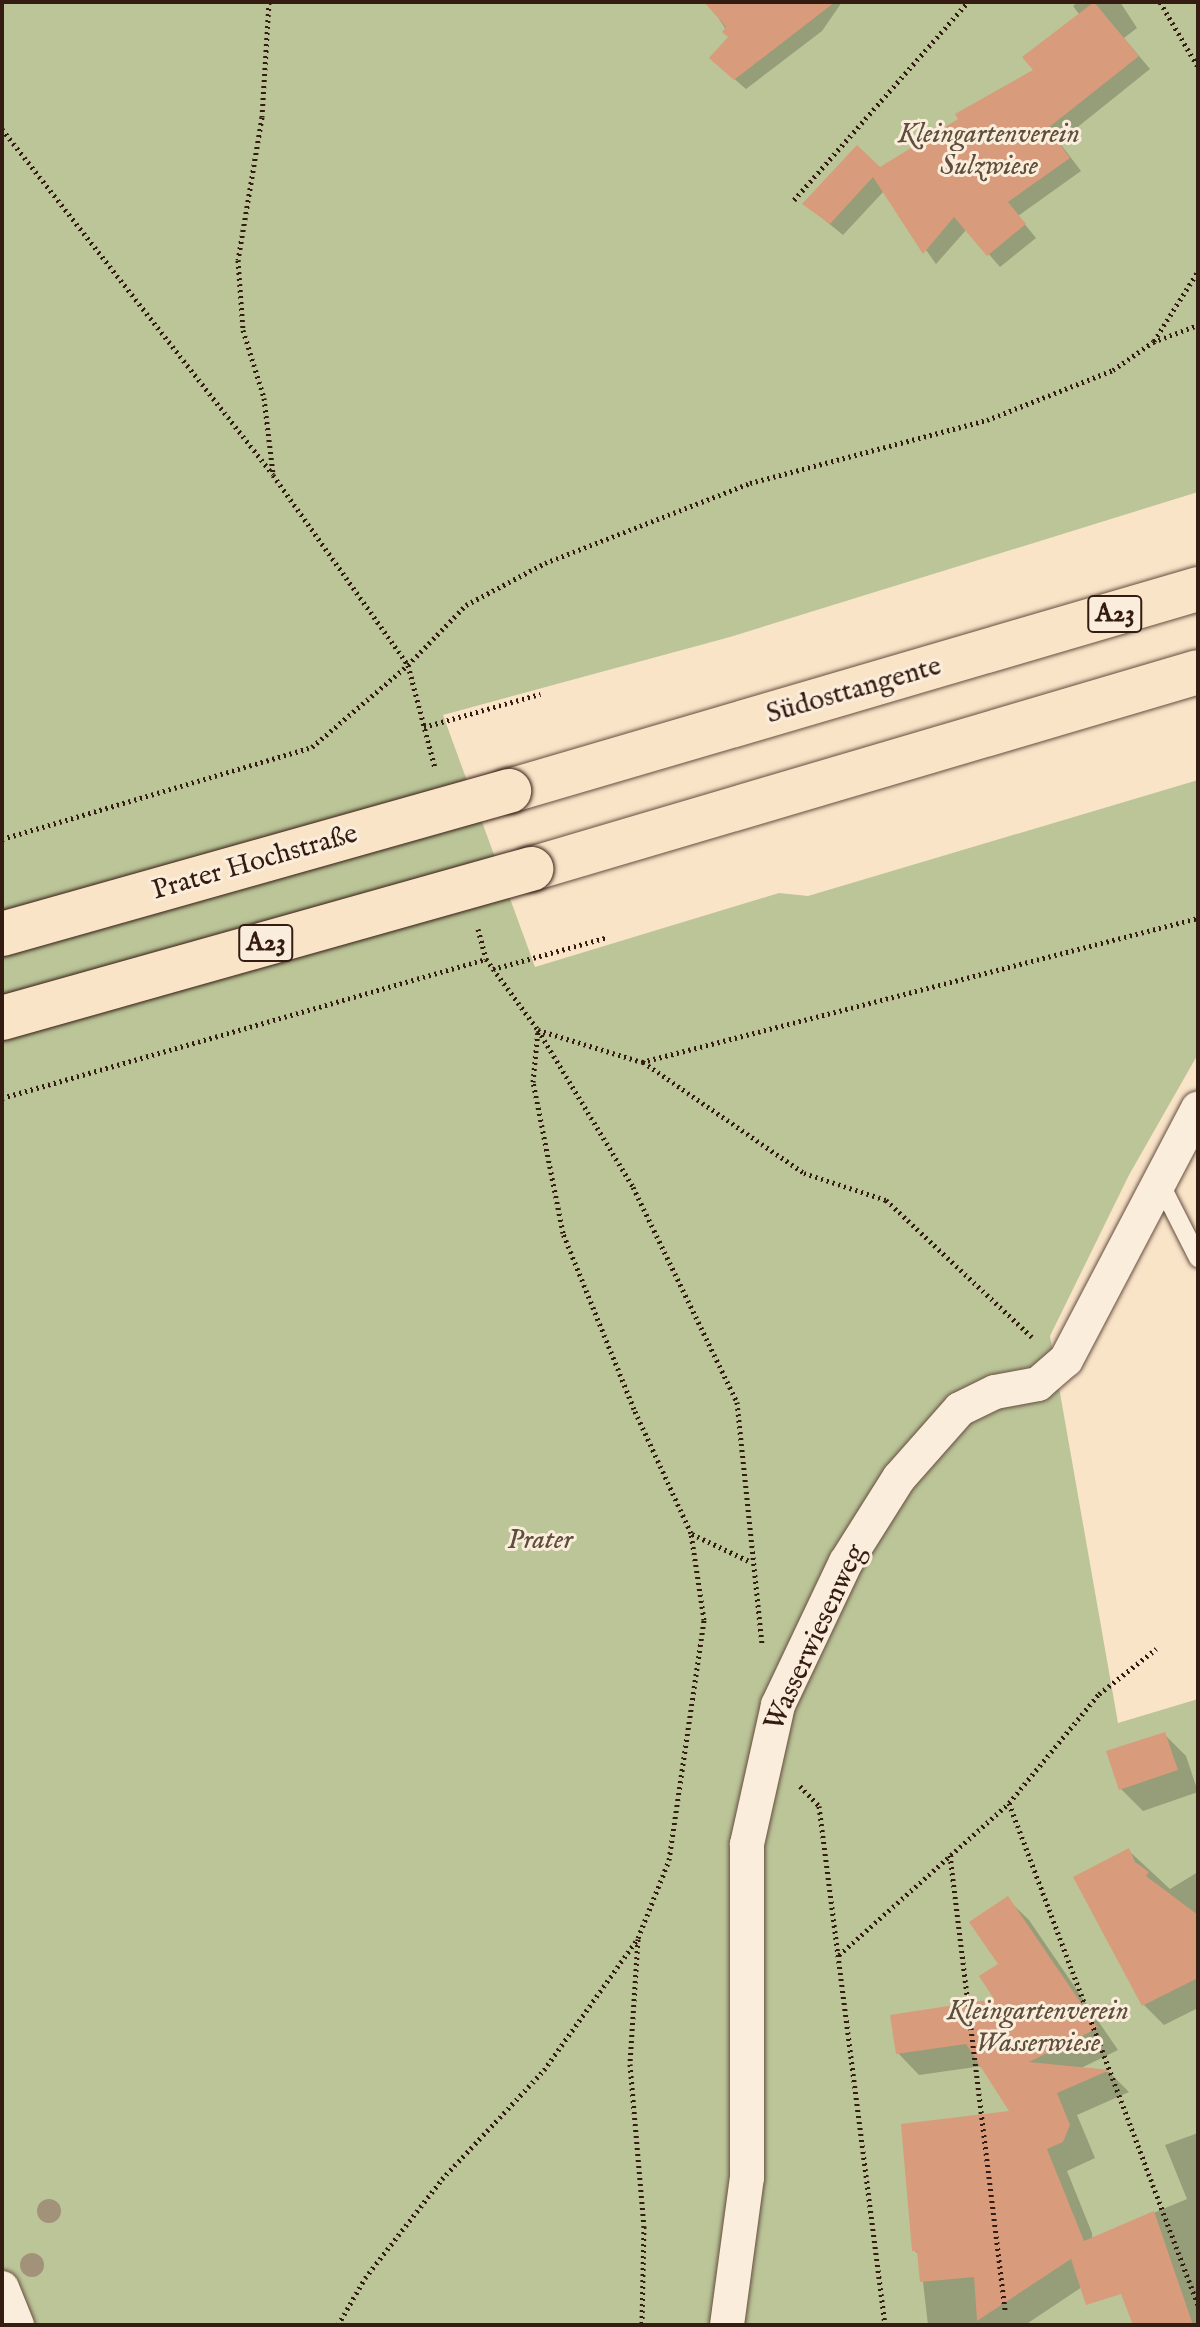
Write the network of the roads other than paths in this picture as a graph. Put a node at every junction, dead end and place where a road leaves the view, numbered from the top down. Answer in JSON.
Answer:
{"nodes":[{"id":1,"x":1198,"y":589,"type":"edge"},
{"id":2,"x":1198,"y":672,"type":"edge"},
{"id":3,"x":509,"y":791,"type":"joint"},
{"id":4,"x":2,"y":934,"type":"edge"},
{"id":5,"x":2,"y":1018,"type":"edge"},
{"id":6,"x":1192,"y":1118,"type":"edge"},
{"id":7,"x":1158,"y":1179,"type":"junction"},
{"id":8,"x":1198,"y":1258,"type":"edge"},
{"id":9,"x":2,"y":2288,"type":"edge"},
{"id":10,"x":17,"y":2325,"type":"edge"},
{"id":11,"x":727,"y":2325,"type":"edge"}],
"edges":[{"from":1,"to":3,"type":"highway","name":"Südosttangente","number":"A23"},
{"from":2,"to":5,"type":"highway","number":"A23","bridge":true},
{"from":3,"to":4,"type":"highway","name":"Prater Hochstraße","number":"A23","bridge":true},
{"from":6,"to":7,"type":"street","name":"Wasserwiesenweg"},
{"from":7,"to":8,"type":"lane"},
{"from":7,"to":11,"type":"street","name":"Wasserwiesenweg"},
{"from":9,"to":10,"type":"street"}]}
